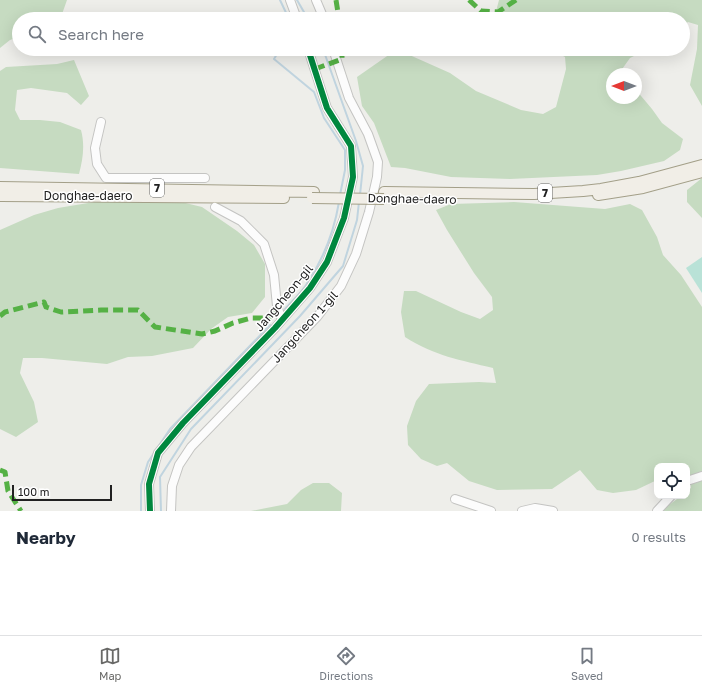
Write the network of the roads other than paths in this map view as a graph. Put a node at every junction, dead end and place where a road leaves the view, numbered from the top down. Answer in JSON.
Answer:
{"nodes":[{"id":1,"x":290,"y":0,"type":"edge"},
{"id":2,"x":316,"y":0,"type":"edge"},
{"id":3,"x":294,"y":12,"type":"edge"},
{"id":4,"x":321,"y":12,"type":"edge"},
{"id":5,"x":310,"y":56,"type":"edge"},
{"id":6,"x":335,"y":56,"type":"edge"},
{"id":7,"x":101,"y":122,"type":"dead end"},
{"id":8,"x":702,"y":164,"type":"edge"},
{"id":9,"x":702,"y":172,"type":"edge"},
{"id":10,"x":205,"y":178,"type":"dead end"},
{"id":11,"x":0,"y":187,"type":"edge"},
{"id":12,"x":313,"y":195,"type":"junction"},
{"id":13,"x":0,"y":196,"type":"edge"},
{"id":14,"x":384,"y":196,"type":"junction"},
{"id":15,"x":215,"y":207,"type":"dead end"},
{"id":16,"x":282,"y":320,"type":"junction"},
{"id":17,"x":702,"y":476,"type":"edge"},
{"id":18,"x":690,"y":480,"type":"edge"},
{"id":19,"x":455,"y":499,"type":"dead end"},
{"id":20,"x":668,"y":499,"type":"edge"},
{"id":21,"x":150,"y":511,"type":"edge"},
{"id":22,"x":171,"y":511,"type":"edge"},
{"id":23,"x":491,"y":511,"type":"edge"},
{"id":24,"x":522,"y":511,"type":"edge"},
{"id":25,"x":553,"y":511,"type":"edge"},
{"id":26,"x":657,"y":511,"type":"edge"}],
"edges":[{"from":1,"to":3,"type":"street"},
{"from":2,"to":4,"type":"street"},
{"from":5,"to":16,"type":"street","name":"Jangcheon-gil"},
{"from":6,"to":22,"type":"street","name":"Jangcheon 1-gil"},
{"from":7,"to":10,"type":"street"},
{"from":8,"to":14,"type":"main road","name":"Donghae-daero","number":"7"},
{"from":9,"to":14,"type":"main road","name":"Donghae-daero","number":"7"},
{"from":11,"to":12,"type":"main road","name":"Donghae-daero","number":"7"},
{"from":12,"to":13,"type":"main road","name":"Donghae-daero","number":"7"},
{"from":12,"to":14,"type":"main road","number":"7"},
{"from":15,"to":16,"type":"street"},
{"from":16,"to":21,"type":"street","name":"Jangcheon-gil"},
{"from":17,"to":18,"type":"street"},
{"from":19,"to":23,"type":"street"},
{"from":20,"to":26,"type":"street"},
{"from":24,"to":25,"type":"street"}]}
